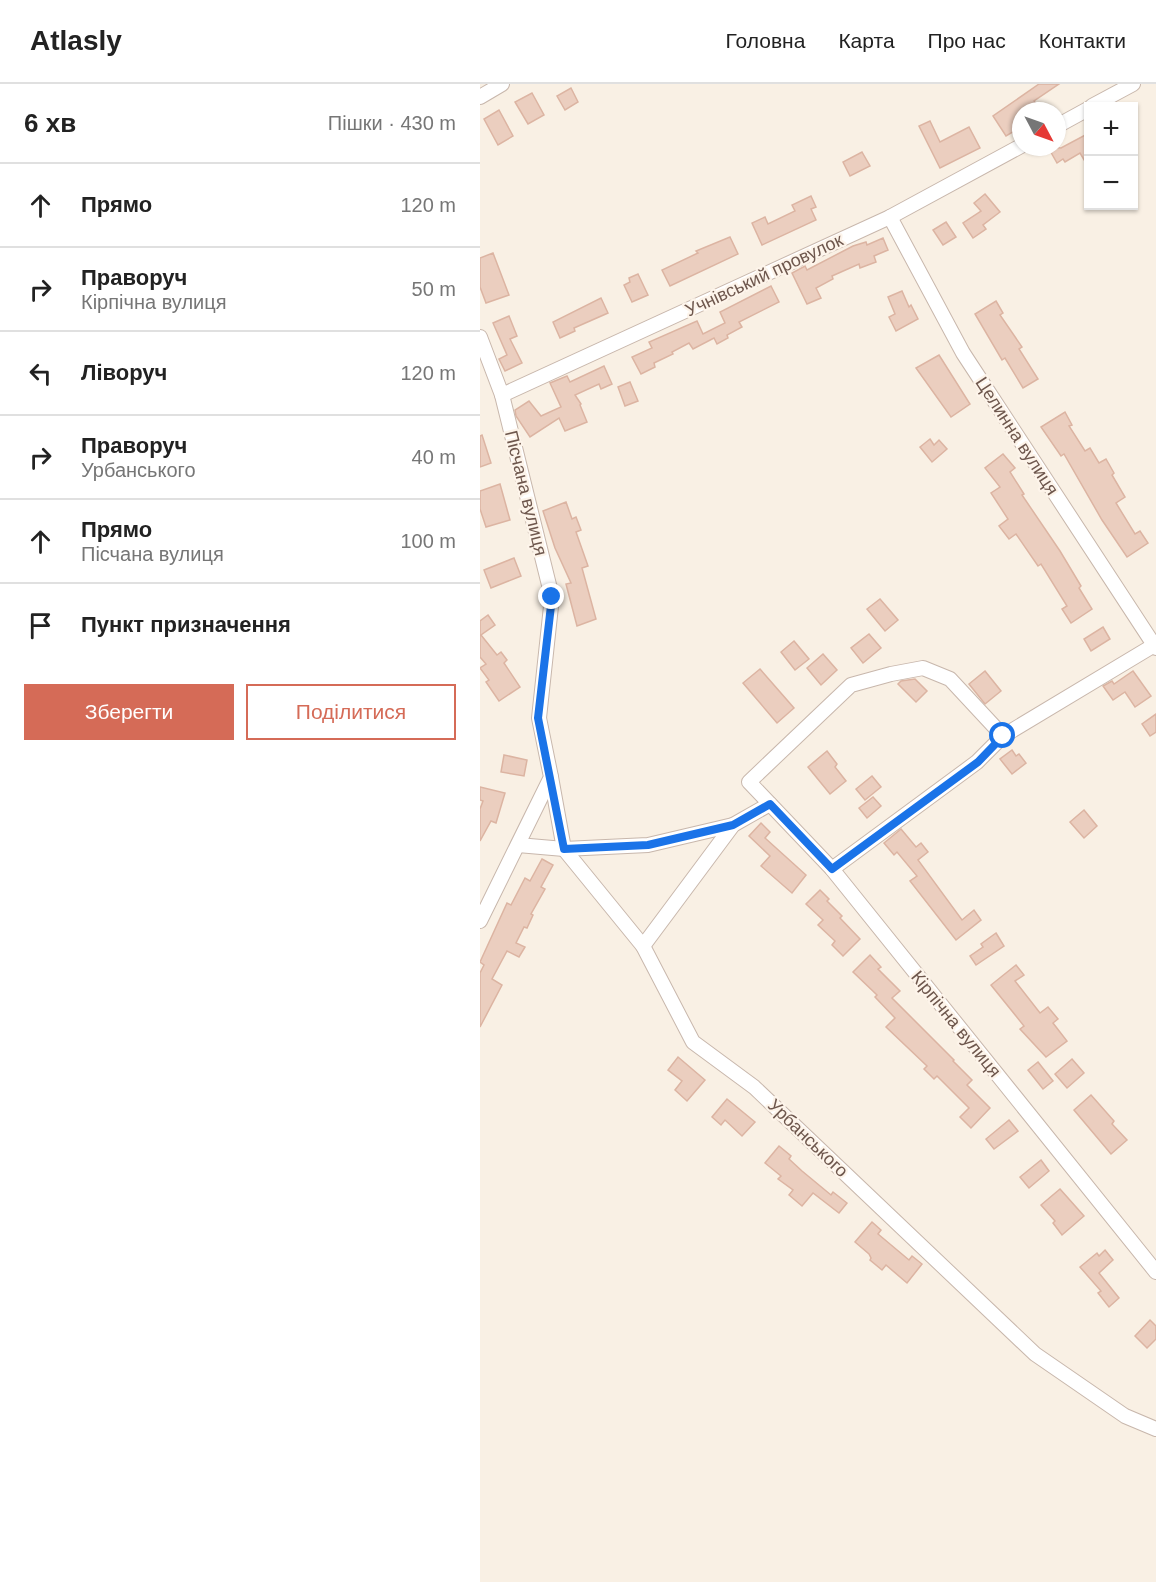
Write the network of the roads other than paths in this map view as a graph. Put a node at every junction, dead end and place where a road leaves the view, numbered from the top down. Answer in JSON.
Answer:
{"nodes":[{"id":1,"x":502,"y":84,"type":"edge"},
{"id":2,"x":1133,"y":84,"type":"edge"},
{"id":3,"x":480,"y":98,"type":"edge"},
{"id":4,"x":1099,"y":102,"type":"edge"},
{"id":5,"x":1084,"y":110,"type":"edge"},
{"id":6,"x":1066,"y":121,"type":"edge"},
{"id":7,"x":1012,"y":151,"type":"edge"},
{"id":8,"x":890,"y":217,"type":"junction"},
{"id":9,"x":480,"y":337,"type":"edge"},
{"id":10,"x":502,"y":395,"type":"junction"},
{"id":11,"x":1156,"y":646,"type":"edge"},
{"id":12,"x":1003,"y":736,"type":"junction"},
{"id":13,"x":551,"y":777,"type":"junction"},
{"id":14,"x":770,"y":804,"type":"junction"},
{"id":15,"x":733,"y":825,"type":"junction"},
{"id":16,"x":518,"y":845,"type":"junction"},
{"id":17,"x":564,"y":849,"type":"junction"},
{"id":18,"x":832,"y":869,"type":"junction"},
{"id":19,"x":480,"y":921,"type":"edge"},
{"id":20,"x":643,"y":946,"type":"junction"},
{"id":21,"x":1156,"y":1272,"type":"edge"},
{"id":22,"x":1156,"y":1429,"type":"edge"}],
"edges":[{"from":1,"to":3,"type":"street"},
{"from":2,"to":4,"type":"street"},
{"from":5,"to":6,"type":"street"},
{"from":7,"to":8,"type":"street","name":"Учнівський провулок"},
{"from":8,"to":10,"type":"street","name":"Учнівський провулок"},
{"from":8,"to":11,"type":"street","name":"Целинна вулиця"},
{"from":9,"to":10,"type":"street","name":"Пiсчана вулиця"},
{"from":10,"to":13,"type":"street","name":"Пiсчана вулиця"},
{"from":11,"to":12,"type":"street"},
{"from":12,"to":14,"type":"street","name":"Кiрпiчна вулиця"},
{"from":12,"to":18,"type":"street"},
{"from":13,"to":16,"type":"street"},
{"from":13,"to":17,"type":"street","name":"Урбанського"},
{"from":14,"to":15,"type":"street"},
{"from":14,"to":18,"type":"street","name":"Кiрпiчна вулиця"},
{"from":15,"to":17,"type":"street"},
{"from":15,"to":20,"type":"street"},
{"from":16,"to":17,"type":"street"},
{"from":16,"to":19,"type":"street"},
{"from":17,"to":20,"type":"street","name":"Урбанського"},
{"from":18,"to":21,"type":"street","name":"Кiрпiчна вулиця"},
{"from":20,"to":22,"type":"street","name":"Урбанського"}]}
